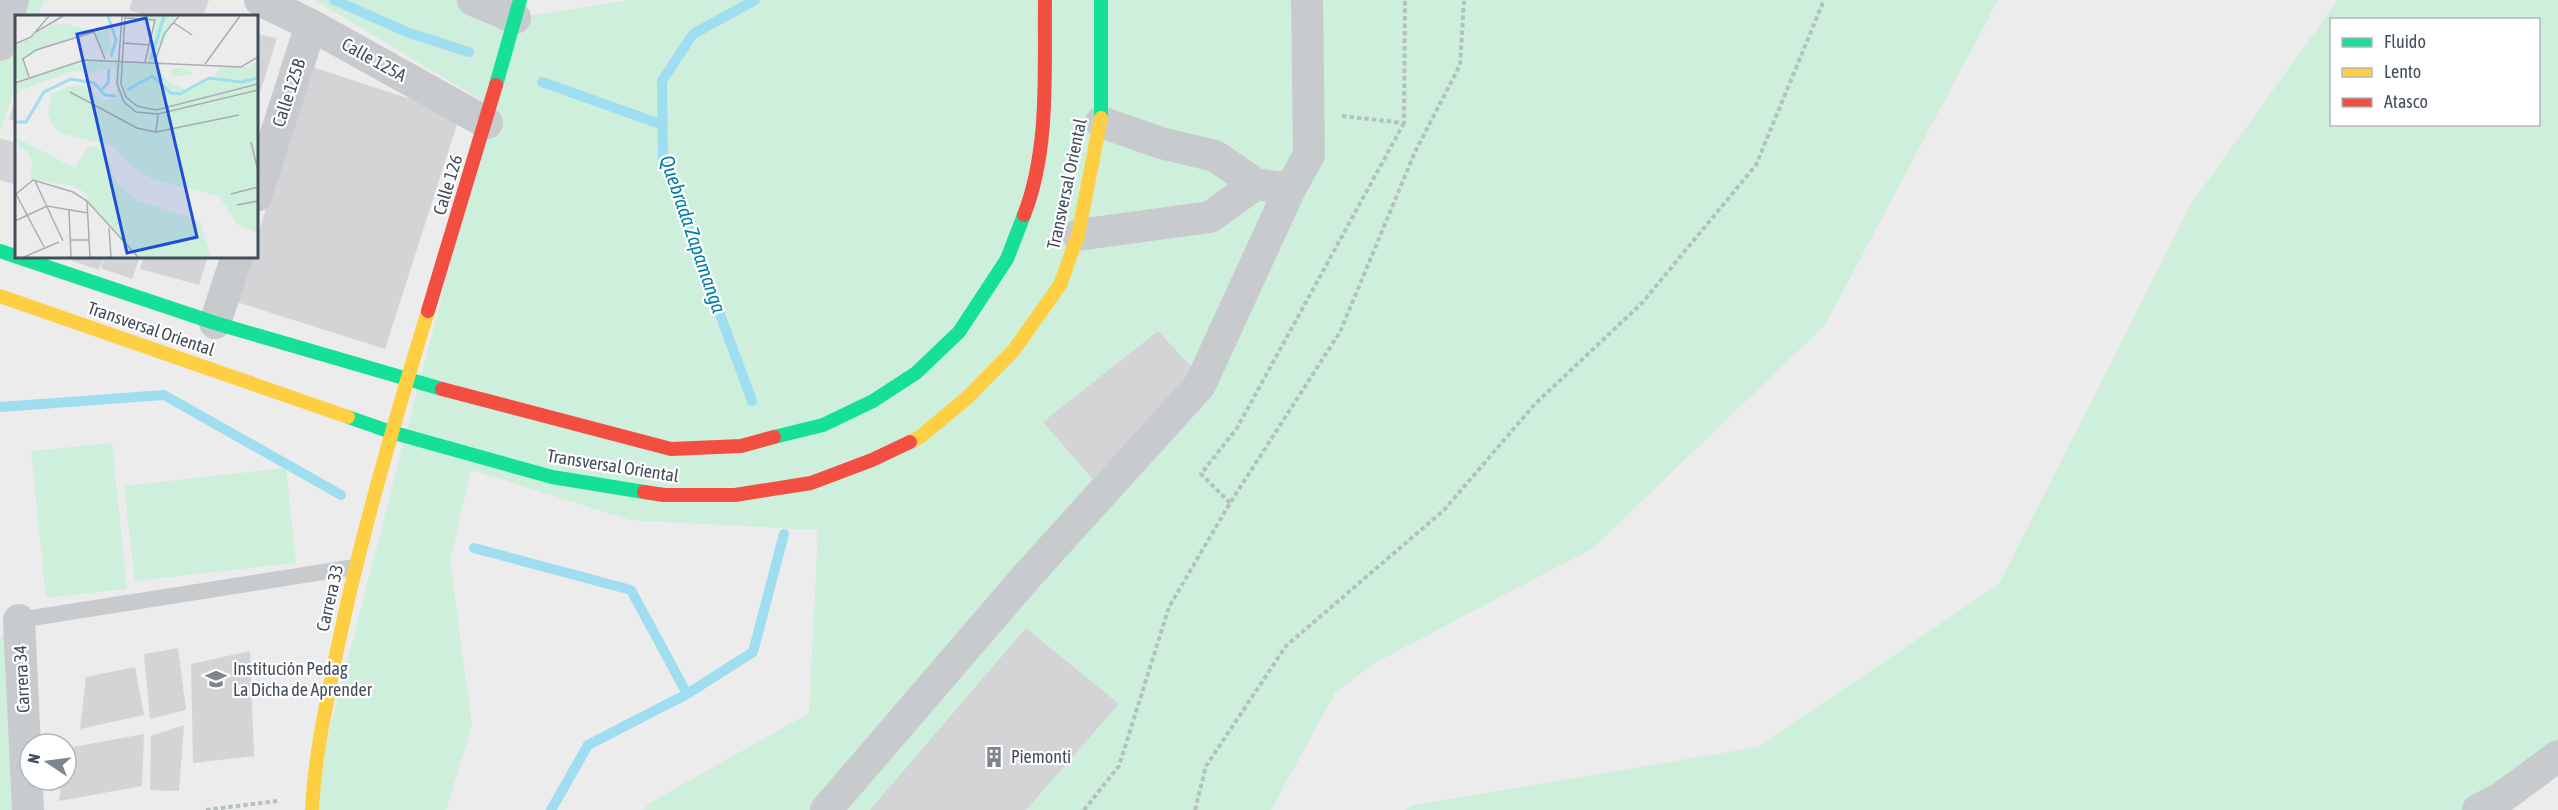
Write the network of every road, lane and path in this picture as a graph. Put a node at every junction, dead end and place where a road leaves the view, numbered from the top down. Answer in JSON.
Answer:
{"nodes":[{"id":1,"x":13,"y":0,"type":"edge"},
{"id":2,"x":260,"y":0,"type":"edge"},
{"id":3,"x":473,"y":0,"type":"edge"},
{"id":4,"x":1045,"y":0,"type":"edge"},
{"id":5,"x":1101,"y":0,"type":"edge"},
{"id":6,"x":1307,"y":0,"type":"edge"},
{"id":7,"x":1405,"y":0,"type":"edge"},
{"id":8,"x":1824,"y":0,"type":"edge"},
{"id":9,"x":1464,"y":2,"type":"dead end"},
{"id":10,"x":518,"y":9,"type":"edge"},
{"id":11,"x":311,"y":25,"type":"junction"},
{"id":12,"x":0,"y":45,"type":"edge"},
{"id":13,"x":1308,"y":112,"type":"junction"},
{"id":14,"x":1101,"y":122,"type":"junction"},
{"id":15,"x":487,"y":123,"type":"junction"},
{"id":16,"x":1404,"y":123,"type":"junction"},
{"id":17,"x":1256,"y":184,"type":"junction"},
{"id":18,"x":1290,"y":189,"type":"junction"},
{"id":19,"x":258,"y":190,"type":"edge"},
{"id":20,"x":1077,"y":235,"type":"junction"},
{"id":21,"x":0,"y":251,"type":"edge"},
{"id":22,"x":15,"y":256,"type":"edge"},
{"id":23,"x":21,"y":258,"type":"edge"},
{"id":24,"x":236,"y":258,"type":"edge"},
{"id":25,"x":0,"y":296,"type":"edge"},
{"id":26,"x":215,"y":323,"type":"junction"},
{"id":27,"x":406,"y":379,"type":"junction"},
{"id":28,"x":391,"y":432,"type":"junction"},
{"id":29,"x":1230,"y":503,"type":"junction"},
{"id":30,"x":355,"y":567,"type":"junction"},
{"id":31,"x":19,"y":620,"type":"joint"},
{"id":32,"x":2558,"y":756,"type":"edge"},
{"id":33,"x":312,"y":803,"type":"edge"},
{"id":34,"x":28,"y":810,"type":"edge"},
{"id":35,"x":206,"y":810,"type":"edge"},
{"id":36,"x":826,"y":810,"type":"edge"},
{"id":37,"x":1084,"y":810,"type":"edge"},
{"id":38,"x":1195,"y":810,"type":"edge"},
{"id":39,"x":2478,"y":810,"type":"edge"}],
"edges":[{"from":1,"to":12,"type":"street"},
{"from":2,"to":11,"type":"street","name":"Calle 125A"},
{"from":3,"to":10,"type":"street"},
{"from":4,"to":27,"type":"main road","name":"Transversal Oriental"},
{"from":5,"to":14,"type":"main road","name":"Transversal Oriental"},
{"from":6,"to":13,"type":"street"},
{"from":7,"to":16,"type":"path"},
{"from":8,"to":38,"type":"path"},
{"from":9,"to":29,"type":"path"},
{"from":10,"to":15,"type":"main road","name":"Calle 126"},
{"from":11,"to":15,"type":"street","name":"Calle 125A"},
{"from":11,"to":19,"type":"street","name":"Calle 125B"},
{"from":13,"to":16,"type":"path"},
{"from":13,"to":18,"type":"street"},
{"from":14,"to":17,"type":"street"},
{"from":14,"to":20,"type":"main road","name":"Transversal Oriental"},
{"from":15,"to":27,"type":"main road","name":"Calle 126"},
{"from":16,"to":29,"type":"path"},
{"from":17,"to":18,"type":"street"},
{"from":17,"to":20,"type":"street"},
{"from":18,"to":36,"type":"street"},
{"from":20,"to":28,"type":"main road","name":"Transversal Oriental"},
{"from":21,"to":22,"type":"main road","name":"Transversal Oriental"},
{"from":23,"to":26,"type":"main road","name":"Transversal Oriental"},
{"from":24,"to":26,"type":"street"},
{"from":25,"to":28,"type":"main road","name":"Transversal Oriental"},
{"from":26,"to":27,"type":"main road","name":"Transversal Oriental"},
{"from":27,"to":28,"type":"main road","name":"Calle 126"},
{"from":28,"to":30,"type":"main road","name":"Carrera 33"},
{"from":29,"to":37,"type":"path"},
{"from":30,"to":31,"type":"lane"},
{"from":30,"to":33,"type":"main road","name":"Carrera 33"},
{"from":31,"to":34,"type":"street","name":"Carrera 34"},
{"from":32,"to":39,"type":"street"},
{"from":33,"to":35,"type":"path"}]}
